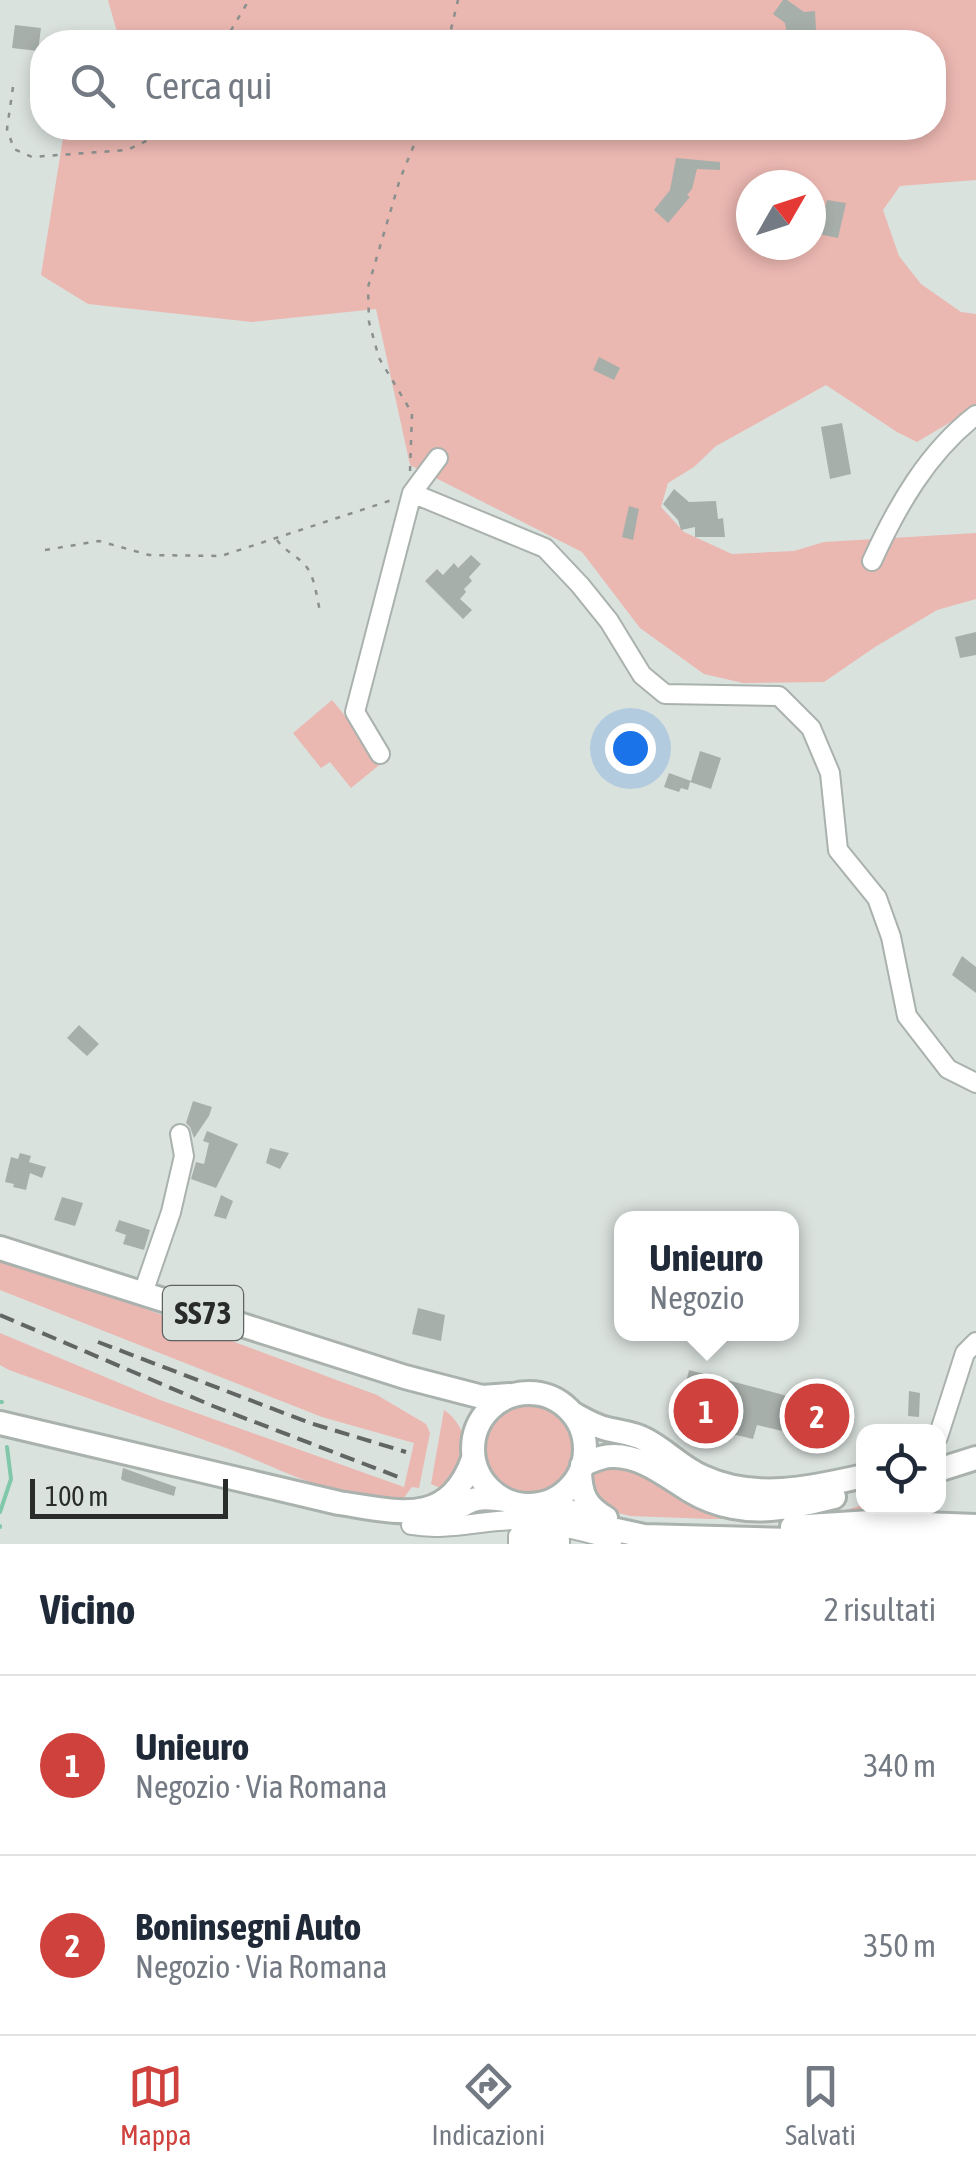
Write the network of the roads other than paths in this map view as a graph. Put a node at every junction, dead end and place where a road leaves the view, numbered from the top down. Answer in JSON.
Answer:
{"nodes":[{"id":1,"x":976,"y":415,"type":"edge"},
{"id":2,"x":438,"y":458,"type":"dead end"},
{"id":3,"x":412,"y":493,"type":"junction"},
{"id":4,"x":872,"y":560,"type":"dead end"},
{"id":5,"x":380,"y":754,"type":"dead end"},
{"id":6,"x":976,"y":1083,"type":"edge"},
{"id":7,"x":180,"y":1134,"type":"dead end"},
{"id":8,"x":0,"y":1248,"type":"edge"},
{"id":9,"x":142,"y":1294,"type":"junction"},
{"id":10,"x":976,"y":1342,"type":"edge"},
{"id":11,"x":405,"y":1377,"type":"junction"},
{"id":12,"x":510,"y":1395,"type":"junction"},
{"id":13,"x":572,"y":1412,"type":"junction"},
{"id":14,"x":942,"y":1424,"type":"edge"},
{"id":15,"x":2,"y":1428,"type":"edge"},
{"id":16,"x":34,"y":1431,"type":"junction"},
{"id":17,"x":473,"y":1448,"type":"junction"},
{"id":18,"x":976,"y":1455,"type":"edge"},
{"id":19,"x":946,"y":1458,"type":"edge"},
{"id":20,"x":946,"y":1467,"type":"edge"},
{"id":21,"x":581,"y":1469,"type":"junction"},
{"id":22,"x":851,"y":1486,"type":"edge"},
{"id":23,"x":505,"y":1500,"type":"junction"},
{"id":24,"x":544,"y":1503,"type":"junction"},
{"id":25,"x":900,"y":1514,"type":"edge"},
{"id":26,"x":870,"y":1522,"type":"junction"},
{"id":27,"x":411,"y":1525,"type":"junction"},
{"id":28,"x":805,"y":1534,"type":"junction"},
{"id":29,"x":969,"y":1540,"type":"edge"},
{"id":30,"x":638,"y":1543,"type":"edge"},
{"id":31,"x":518,"y":1544,"type":"edge"},
{"id":32,"x":560,"y":1544,"type":"edge"}],
"edges":[{"from":1,"to":4,"type":"street"},
{"from":2,"to":3,"type":"street"},
{"from":3,"to":5,"type":"street"},
{"from":3,"to":6,"type":"street"},
{"from":7,"to":9,"type":"street"},
{"from":8,"to":9,"type":"main road","number":"SS73"},
{"from":9,"to":11,"type":"main road","number":"SS73"},
{"from":10,"to":14,"type":"street"},
{"from":11,"to":12,"type":"main road","number":"SS73"},
{"from":11,"to":17,"type":"main road","number":"SS73"},
{"from":12,"to":13,"type":"main road","number":"SS73"},
{"from":12,"to":17,"type":"main road"},
{"from":13,"to":21,"type":"main road"},
{"from":13,"to":22,"type":"main road"},
{"from":15,"to":16,"type":"main road"},
{"from":16,"to":17,"type":"main road"},
{"from":16,"to":27,"type":"main road"},
{"from":17,"to":23,"type":"main road","number":"SS73"},
{"from":18,"to":19,"type":"main road"},
{"from":18,"to":20,"type":"main road"},
{"from":21,"to":22,"type":"main road"},
{"from":21,"to":24,"type":"main road"},
{"from":21,"to":28,"type":"main road"},
{"from":23,"to":24,"type":"main road"},
{"from":23,"to":27,"type":"main road"},
{"from":24,"to":28,"type":"main road"},
{"from":25,"to":26,"type":"street"},
{"from":26,"to":28,"type":"main road"},
{"from":26,"to":29,"type":"main road"},
{"from":27,"to":30,"type":"street"},
{"from":28,"to":29,"type":"main road"},
{"from":28,"to":30,"type":"street"},
{"from":31,"to":32,"type":"street"}]}
